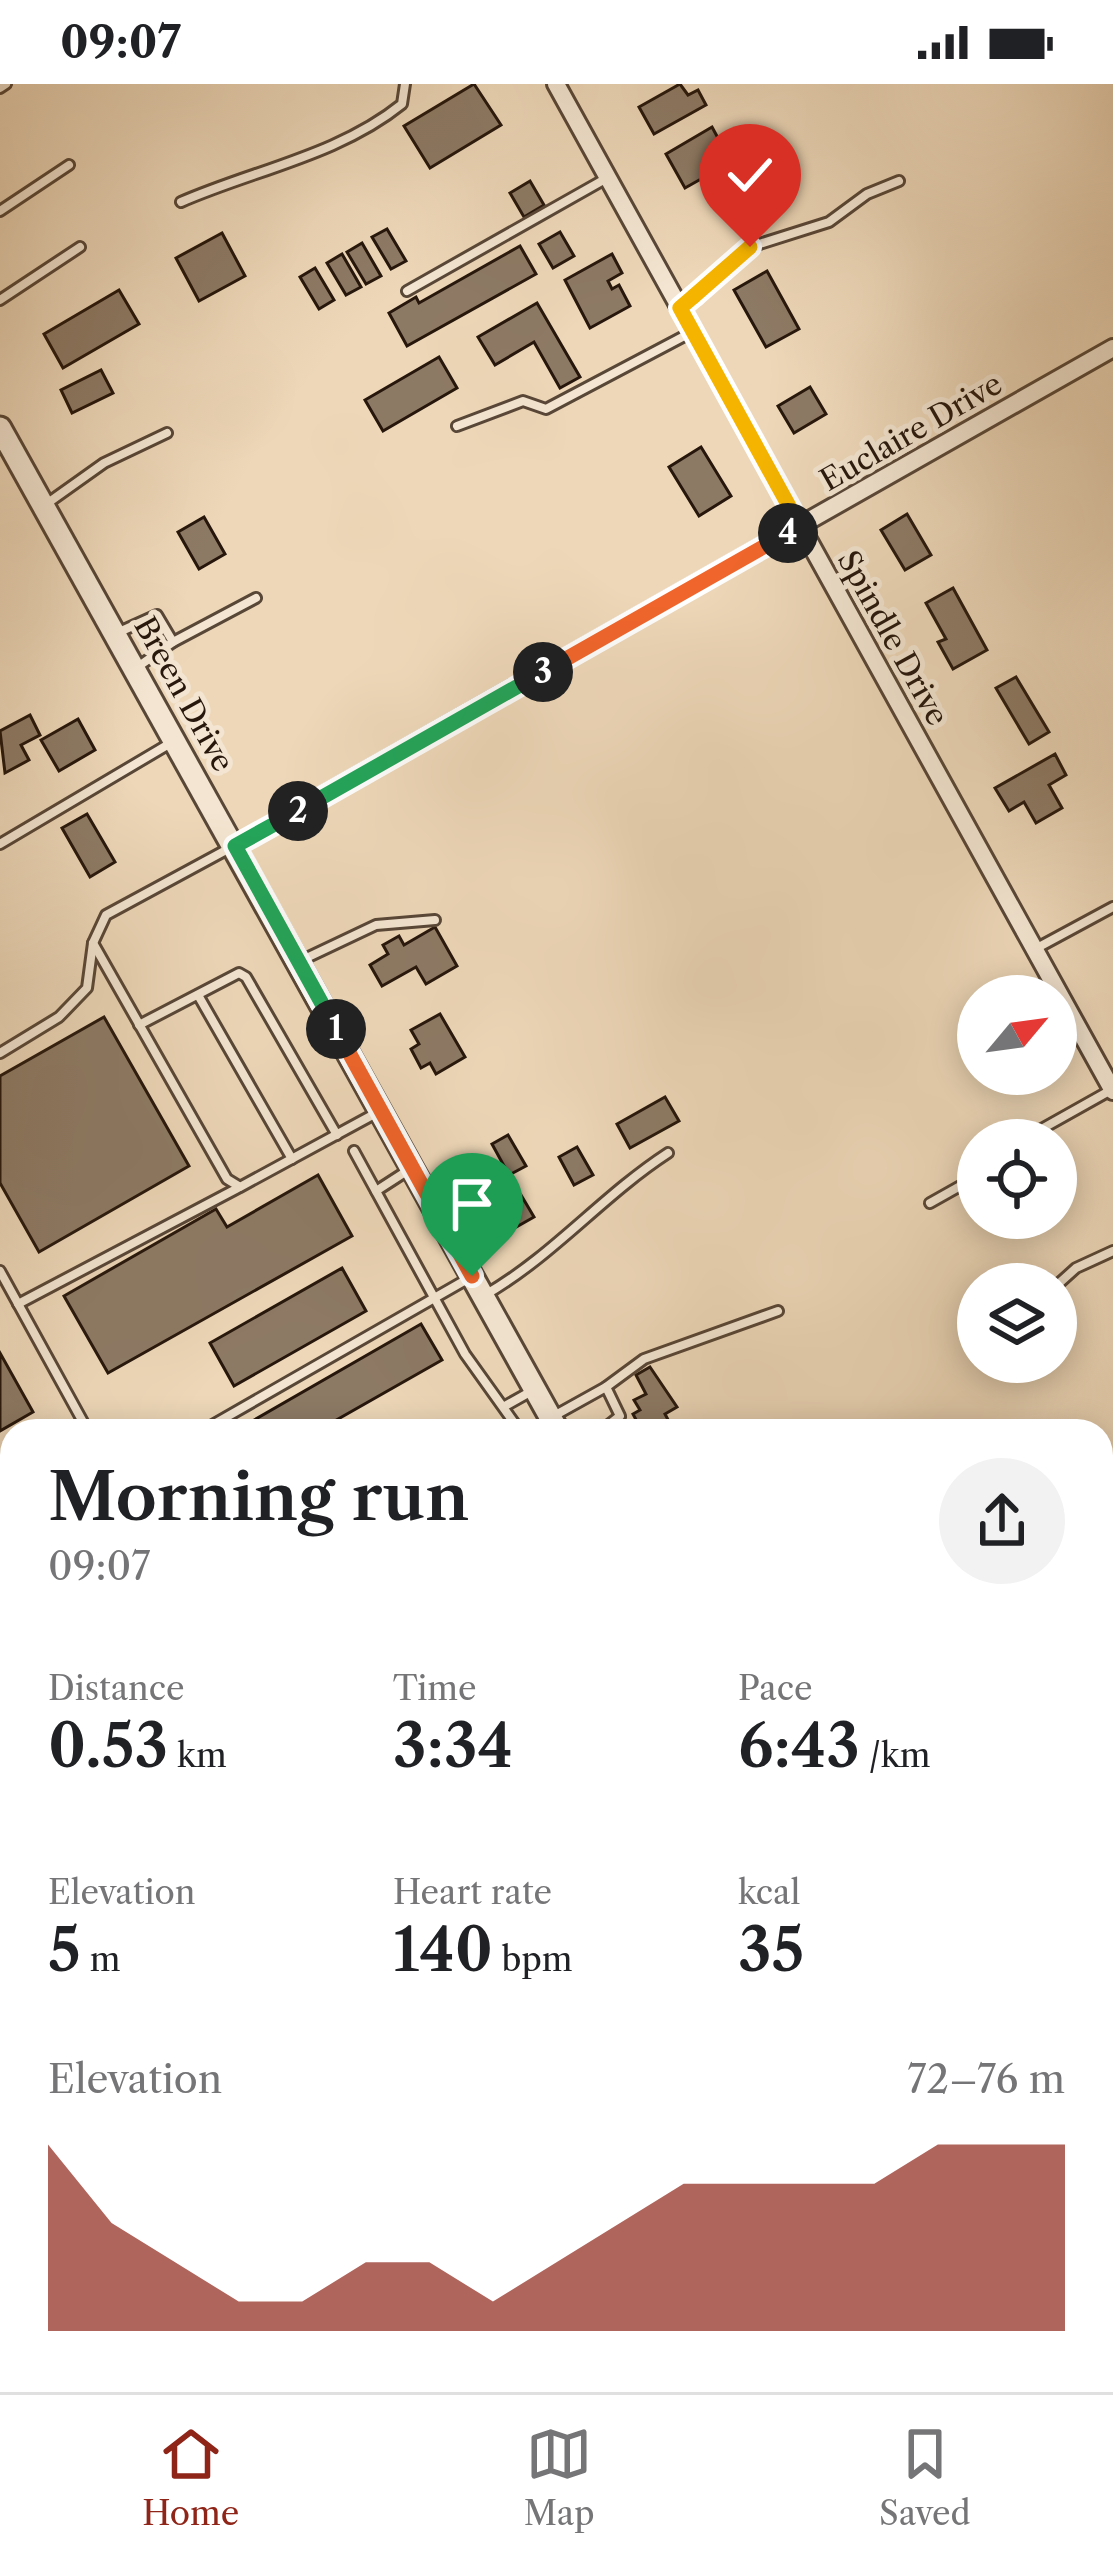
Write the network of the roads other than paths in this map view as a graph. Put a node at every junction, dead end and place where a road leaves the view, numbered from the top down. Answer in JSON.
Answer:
{"nodes":[{"id":1,"x":405,"y":84,"type":"edge"},
{"id":2,"x":556,"y":84,"type":"edge"},
{"id":3,"x":69,"y":165,"type":"dead end"},
{"id":4,"x":608,"y":177,"type":"junction"},
{"id":5,"x":899,"y":181,"type":"dead end"},
{"id":6,"x":181,"y":202,"type":"dead end"},
{"id":7,"x":0,"y":211,"type":"edge"},
{"id":8,"x":80,"y":247,"type":"dead end"},
{"id":9,"x":406,"y":291,"type":"dead end"},
{"id":10,"x":0,"y":306,"type":"edge"},
{"id":11,"x":680,"y":308,"type":"junction"},
{"id":12,"x":693,"y":332,"type":"junction"},
{"id":13,"x":1113,"y":349,"type":"edge"},
{"id":14,"x":458,"y":425,"type":"dead end"},
{"id":15,"x":0,"y":428,"type":"edge"},
{"id":16,"x":167,"y":434,"type":"dead end"},
{"id":17,"x":44,"y":506,"type":"junction"},
{"id":18,"x":800,"y":526,"type":"junction"},
{"id":19,"x":256,"y":598,"type":"dead end"},
{"id":20,"x":116,"y":634,"type":"junction"},
{"id":21,"x":172,"y":643,"type":"junction"},
{"id":22,"x":135,"y":668,"type":"junction"},
{"id":23,"x":176,"y":740,"type":"junction"},
{"id":24,"x":0,"y":844,"type":"edge"},
{"id":25,"x":235,"y":846,"type":"junction"},
{"id":26,"x":1113,"y":907,"type":"edge"},
{"id":27,"x":436,"y":920,"type":"dead end"},
{"id":28,"x":93,"y":943,"type":"junction"},
{"id":29,"x":1035,"y":949,"type":"junction"},
{"id":30,"x":299,"y":962,"type":"junction"},
{"id":31,"x":198,"y":995,"type":"junction"},
{"id":32,"x":140,"y":1025,"type":"junction"},
{"id":33,"x":0,"y":1053,"type":"edge"},
{"id":34,"x":1112,"y":1090,"type":"edge"},
{"id":35,"x":381,"y":1110,"type":"junction"},
{"id":36,"x":1060,"y":1119,"type":"edge"},
{"id":37,"x":338,"y":1136,"type":"junction"},
{"id":38,"x":354,"y":1151,"type":"dead end"},
{"id":39,"x":668,"y":1153,"type":"dead end"},
{"id":40,"x":292,"y":1160,"type":"junction"},
{"id":41,"x":413,"y":1168,"type":"junction"},
{"id":42,"x":240,"y":1187,"type":"junction"},
{"id":43,"x":957,"y":1188,"type":"edge"},
{"id":44,"x":376,"y":1191,"type":"junction"},
{"id":45,"x":930,"y":1203,"type":"dead end"},
{"id":46,"x":1113,"y":1251,"type":"edge"},
{"id":47,"x":1077,"y":1268,"type":"edge"},
{"id":48,"x":0,"y":1271,"type":"edge"},
{"id":49,"x":478,"y":1286,"type":"junction"},
{"id":50,"x":435,"y":1298,"type":"junction"},
{"id":51,"x":18,"y":1304,"type":"junction"},
{"id":52,"x":778,"y":1311,"type":"dead end"},
{"id":53,"x":606,"y":1387,"type":"junction"},
{"id":54,"x":536,"y":1390,"type":"junction"},
{"id":55,"x":505,"y":1406,"type":"junction"},
{"id":56,"x":81,"y":1419,"type":"edge"},
{"id":57,"x":223,"y":1419,"type":"edge"},
{"id":58,"x":513,"y":1419,"type":"edge"},
{"id":59,"x":552,"y":1419,"type":"edge"},
{"id":60,"x":562,"y":1419,"type":"edge"},
{"id":61,"x":616,"y":1419,"type":"edge"}],
"edges":[{"from":1,"to":6,"type":"lane"},
{"from":2,"to":4,"type":"street","name":"Spindle Drive"},
{"from":3,"to":7,"type":"lane"},
{"from":4,"to":9,"type":"lane"},
{"from":4,"to":11,"type":"street","name":"Spindle Drive"},
{"from":5,"to":11,"type":"lane"},
{"from":8,"to":10,"type":"lane"},
{"from":11,"to":12,"type":"street","name":"Spindle Drive"},
{"from":12,"to":14,"type":"lane"},
{"from":12,"to":18,"type":"street","name":"Spindle Drive"},
{"from":13,"to":18,"type":"street","name":"Euclaire Drive"},
{"from":15,"to":17,"type":"street","name":"Breen Drive"},
{"from":16,"to":17,"type":"lane"},
{"from":17,"to":20,"type":"street","name":"Breen Drive"},
{"from":18,"to":25,"type":"street","name":"Euclaire Drive"},
{"from":18,"to":29,"type":"street","name":"Spindle Drive"},
{"from":19,"to":21,"type":"lane"},
{"from":20,"to":21,"type":"lane"},
{"from":20,"to":22,"type":"street","name":"Breen Drive"},
{"from":21,"to":22,"type":"lane"},
{"from":22,"to":23,"type":"street","name":"Breen Drive"},
{"from":23,"to":24,"type":"lane"},
{"from":23,"to":25,"type":"street","name":"Breen Drive"},
{"from":25,"to":28,"type":"lane"},
{"from":25,"to":30,"type":"street","name":"Breen Drive"},
{"from":26,"to":29,"type":"lane"},
{"from":27,"to":30,"type":"lane"},
{"from":28,"to":32,"type":"lane"},
{"from":28,"to":33,"type":"lane"},
{"from":29,"to":34,"type":"street","name":"Spindle Drive"},
{"from":30,"to":35,"type":"street","name":"Breen Drive"},
{"from":31,"to":32,"type":"lane"},
{"from":31,"to":37,"type":"lane"},
{"from":31,"to":40,"type":"lane"},
{"from":32,"to":42,"type":"lane"},
{"from":34,"to":36,"type":"lane"},
{"from":35,"to":37,"type":"lane"},
{"from":35,"to":41,"type":"street","name":"Breen Drive"},
{"from":37,"to":40,"type":"lane"},
{"from":38,"to":44,"type":"lane"},
{"from":39,"to":49,"type":"lane"},
{"from":40,"to":42,"type":"lane"},
{"from":41,"to":44,"type":"lane"},
{"from":41,"to":49,"type":"street","name":"Breen Drive"},
{"from":42,"to":51,"type":"lane"},
{"from":43,"to":45,"type":"lane"},
{"from":44,"to":50,"type":"lane"},
{"from":46,"to":47,"type":"lane"},
{"from":48,"to":51,"type":"lane"},
{"from":49,"to":50,"type":"lane"},
{"from":49,"to":54,"type":"street","name":"Breen Drive"},
{"from":50,"to":55,"type":"lane"},
{"from":50,"to":57,"type":"lane"},
{"from":51,"to":56,"type":"lane"},
{"from":52,"to":53,"type":"lane"},
{"from":53,"to":60,"type":"lane"},
{"from":53,"to":61,"type":"lane"},
{"from":54,"to":55,"type":"lane"},
{"from":54,"to":59,"type":"street","name":"Breen Drive"},
{"from":55,"to":58,"type":"lane"}]}
